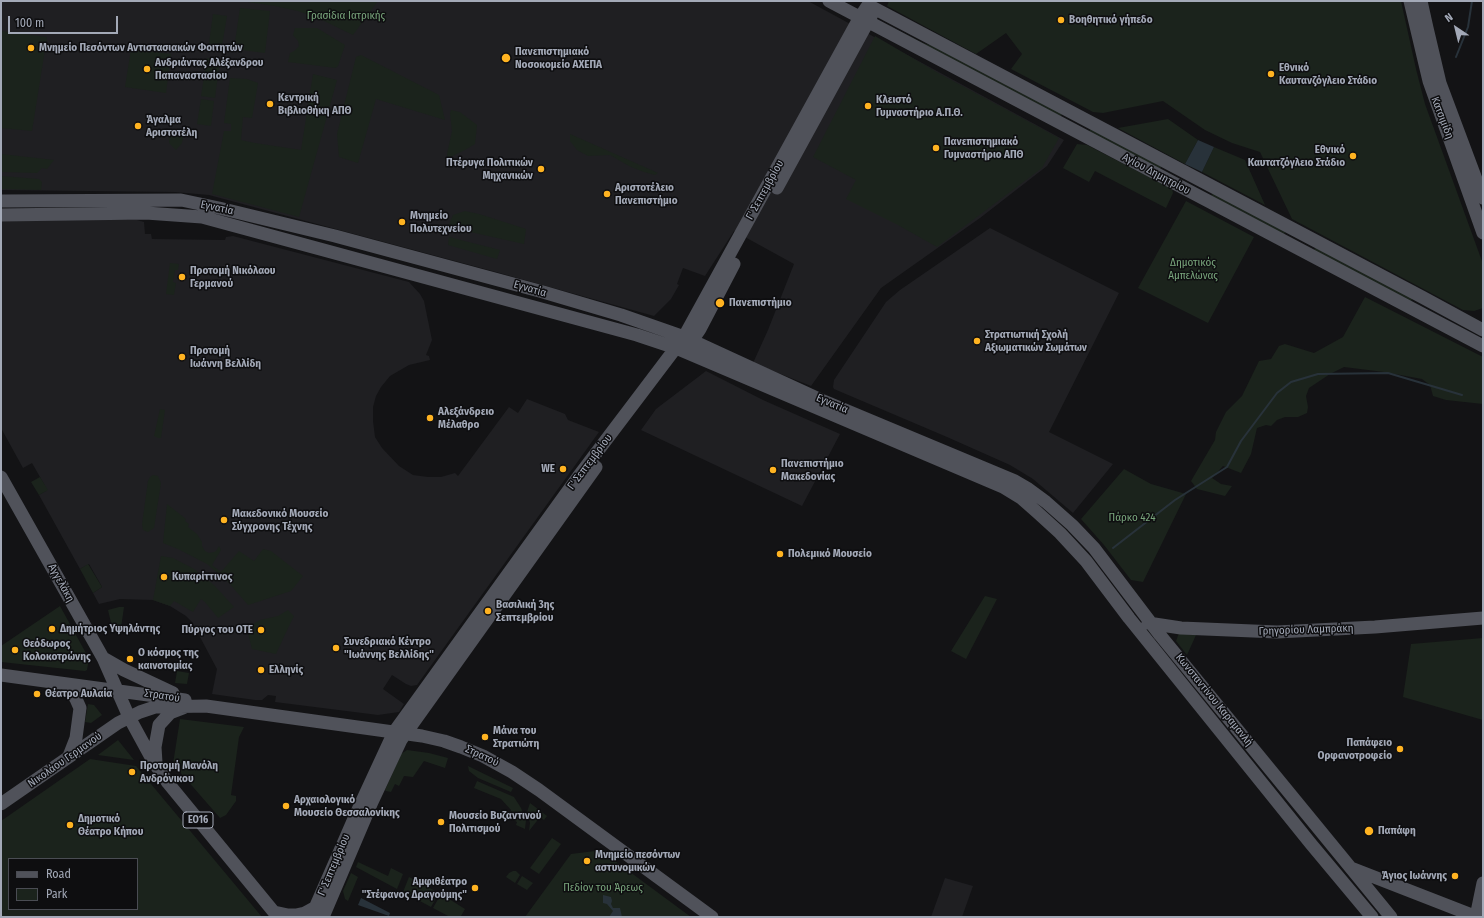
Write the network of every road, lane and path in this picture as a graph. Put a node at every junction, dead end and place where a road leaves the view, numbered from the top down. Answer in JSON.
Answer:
{"nodes":[{"id":1,"x":829,"y":1,"type":"edge"},
{"id":2,"x":1410,"y":1,"type":"edge"},
{"id":3,"x":1422,"y":1,"type":"edge"},
{"id":4,"x":868,"y":5,"type":"edge"},
{"id":5,"x":864,"y":19,"type":"junction"},
{"id":6,"x":1068,"y":110,"type":"junction"},
{"id":7,"x":1073,"y":130,"type":"junction"},
{"id":8,"x":1169,"y":164,"type":"junction"},
{"id":9,"x":1162,"y":177,"type":"junction"},
{"id":10,"x":1210,"y":185,"type":"junction"},
{"id":11,"x":1202,"y":198,"type":"junction"},
{"id":12,"x":1483,"y":198,"type":"edge"},
{"id":13,"x":1,"y":201,"type":"edge"},
{"id":14,"x":1,"y":215,"type":"edge"},
{"id":15,"x":1483,"y":232,"type":"edge"},
{"id":16,"x":1483,"y":318,"type":"edge"},
{"id":17,"x":1466,"y":320,"type":"junction"},
{"id":18,"x":1483,"y":330,"type":"edge"},
{"id":19,"x":684,"y":344,"type":"junction"},
{"id":20,"x":1483,"y":346,"type":"edge"},
{"id":21,"x":1,"y":477,"type":"edge"},
{"id":22,"x":1026,"y":494,"type":"junction"},
{"id":23,"x":1129,"y":618,"type":"junction"},
{"id":24,"x":1483,"y":618,"type":"edge"},
{"id":25,"x":1151,"y":623,"type":"junction"},
{"id":26,"x":103,"y":658,"type":"junction"},
{"id":27,"x":1,"y":675,"type":"edge"},
{"id":28,"x":65,"y":684,"type":"junction"},
{"id":29,"x":118,"y":691,"type":"junction"},
{"id":30,"x":206,"y":706,"type":"junction"},
{"id":31,"x":129,"y":717,"type":"junction"},
{"id":32,"x":400,"y":733,"type":"junction"},
{"id":33,"x":69,"y":756,"type":"junction"},
{"id":34,"x":158,"y":768,"type":"junction"},
{"id":35,"x":1,"y":804,"type":"edge"},
{"id":36,"x":1351,"y":868,"type":"junction"},
{"id":37,"x":1333,"y":870,"type":"junction"},
{"id":38,"x":1360,"y":880,"type":"junction"},
{"id":39,"x":1483,"y":883,"type":"edge"},
{"id":40,"x":276,"y":914,"type":"edge"},
{"id":41,"x":317,"y":914,"type":"edge"},
{"id":42,"x":712,"y":917,"type":"edge"},
{"id":43,"x":1372,"y":917,"type":"edge"},
{"id":44,"x":1391,"y":917,"type":"edge"},
{"id":45,"x":1457,"y":917,"type":"edge"},
{"id":46,"x":1476,"y":917,"type":"edge"}],
"edges":[{"from":1,"to":5,"type":"main road","name":"Αγίου Δημητρίου"},
{"from":2,"to":15,"type":"main road","name":"Κατσιμίδη"},
{"from":3,"to":12,"type":"main road","name":"Κατσιμίδη"},
{"from":4,"to":5,"type":"main road","name":"Γ' Σεπτεμβρίου"},
{"from":4,"to":6,"type":"main road","name":"Αγίου Δημητρίου"},
{"from":5,"to":7,"type":"main road","name":"Αγίου Δημητρίου"},
{"from":5,"to":19,"type":"main road","name":"Γ' Σεπτεμβρίου"},
{"from":6,"to":7,"type":"main road"},
{"from":6,"to":8,"type":"main road","name":"Αγίου Δημητρίου"},
{"from":7,"to":9,"type":"main road","name":"Αγίου Δημητρίου"},
{"from":8,"to":9,"type":"main road"},
{"from":8,"to":10,"type":"main road","name":"Αγίου Δημητρίου"},
{"from":9,"to":11,"type":"main road","name":"Αγίου Δημητρίου"},
{"from":10,"to":11,"type":"main road"},
{"from":10,"to":17,"type":"main road","name":"Αγίου Δημητρίου"},
{"from":11,"to":20,"type":"main road","name":"Αγίου Δημητρίου"},
{"from":13,"to":19,"type":"main road","name":"Εγνατία"},
{"from":14,"to":19,"type":"main road","name":"Εγνατία"},
{"from":16,"to":17,"type":"main road"},
{"from":17,"to":18,"type":"main road","name":"Αγίου Δημητρίου"},
{"from":19,"to":22,"type":"main road","name":"Εγνατία"},
{"from":19,"to":32,"type":"main road","name":"Γ' Σεπτεμβρίου"},
{"from":21,"to":26,"type":"main road","name":"Αγγελάκη"},
{"from":22,"to":23,"type":"main road","name":"Κωνσταντίνου Καραμανλή"},
{"from":22,"to":25,"type":"main road","name":"Κωνσταντίνου Καραμανλή"},
{"from":23,"to":25,"type":"main road","name":"Γρηγορίου Λαμπράκη"},
{"from":23,"to":37,"type":"main road","name":"Κωνσταντίνου Καραμανλή"},
{"from":24,"to":25,"type":"main road","name":"Γρηγορίου Λαμπράκη"},
{"from":25,"to":36,"type":"main road","name":"Κωνσταντίνου Καραμανλή"},
{"from":26,"to":29,"type":"main road","name":"Αγγελάκη"},
{"from":26,"to":30,"type":"main road"},
{"from":27,"to":28,"type":"main road","name":"Στρατού"},
{"from":28,"to":29,"type":"main road","name":"Στρατού"},
{"from":28,"to":33,"type":"main road"},
{"from":29,"to":30,"type":"main road","name":"Στρατού"},
{"from":29,"to":31,"type":"main road","number":"ΕΟ16"},
{"from":30,"to":31,"type":"main road","name":"Στρατού"},
{"from":30,"to":32,"type":"main road","name":"Στρατού"},
{"from":30,"to":34,"type":"main road"},
{"from":31,"to":33,"type":"main road","name":"Νικολάου Γερμανού"},
{"from":31,"to":34,"type":"main road","number":"ΕΟ16"},
{"from":32,"to":41,"type":"main road","name":"Γ' Σεπτεμβρίου"},
{"from":32,"to":42,"type":"main road","name":"Στρατού"},
{"from":33,"to":35,"type":"main road","name":"Νικολάου Γερμανού"},
{"from":34,"to":40,"type":"main road","number":"ΕΟ16"},
{"from":36,"to":38,"type":"main road","name":"Κωνσταντίνου Καραμανλή"},
{"from":36,"to":46,"type":"main road"},
{"from":37,"to":38,"type":"main road"},
{"from":37,"to":43,"type":"main road","name":"Κωνσταντίνου Καραμανλή"},
{"from":38,"to":44,"type":"main road","name":"Κωνσταντίνου Καραμανλή"},
{"from":38,"to":45,"type":"main road"},
{"from":39,"to":46,"type":"main road"},
{"from":40,"to":41,"type":"main road"}]}
